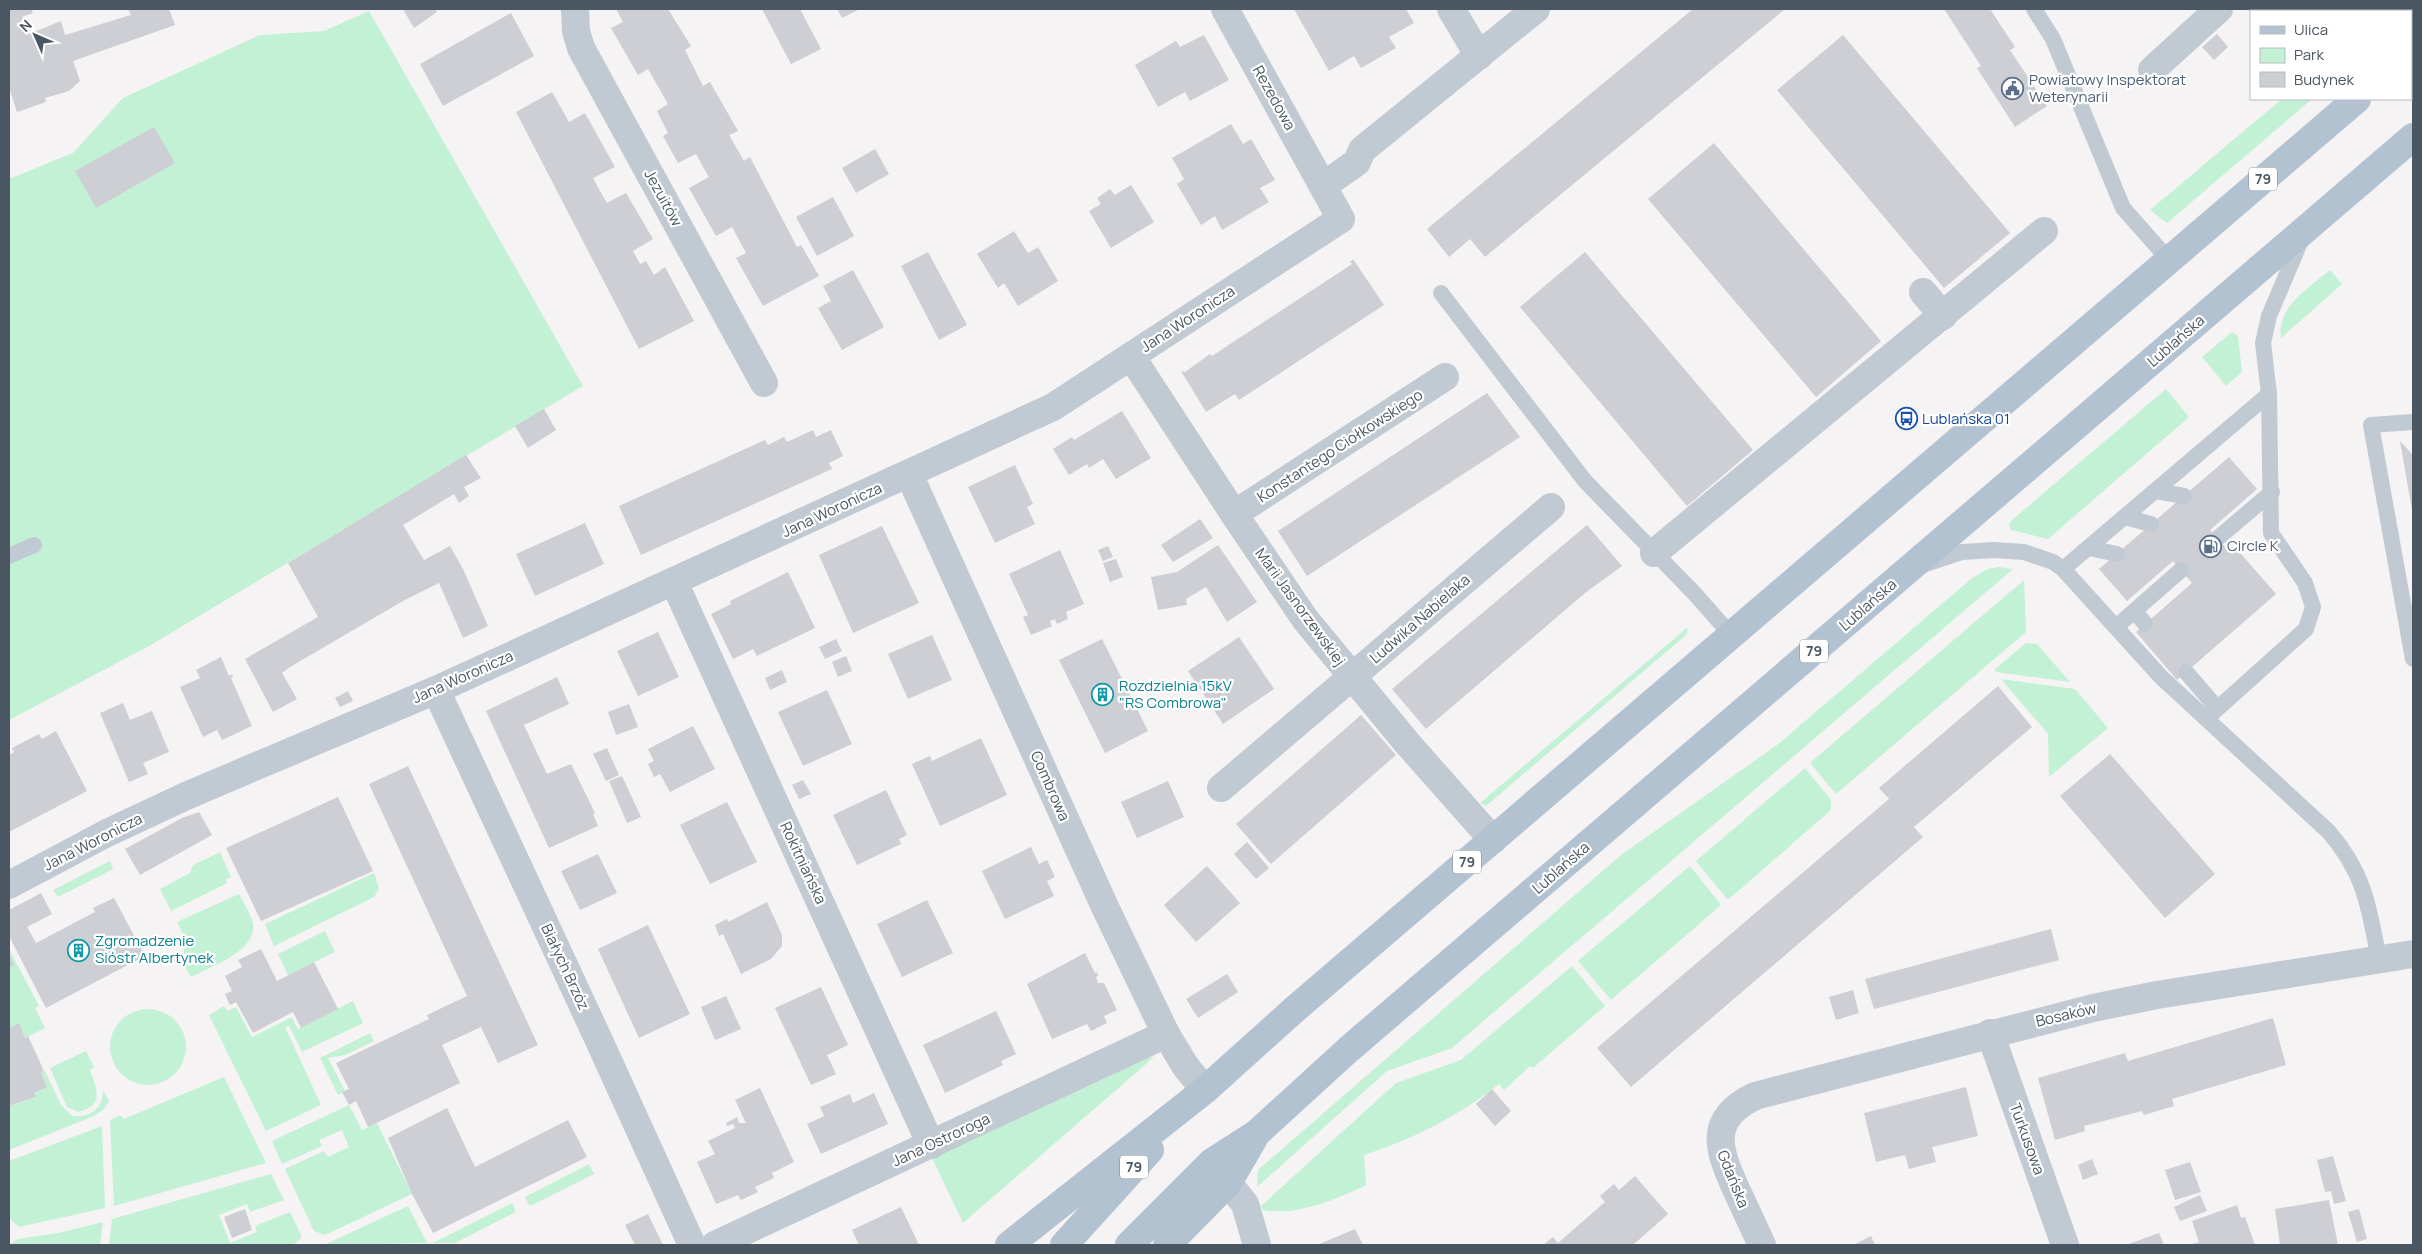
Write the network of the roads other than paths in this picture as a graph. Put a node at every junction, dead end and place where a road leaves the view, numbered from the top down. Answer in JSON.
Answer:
{"nodes":[{"id":1,"x":575,"y":9,"type":"edge"},
{"id":2,"x":1225,"y":9,"type":"edge"},
{"id":3,"x":1451,"y":9,"type":"edge"},
{"id":4,"x":1536,"y":9,"type":"edge"},
{"id":5,"x":2034,"y":9,"type":"edge"},
{"id":6,"x":2219,"y":9,"type":"edge"},
{"id":7,"x":1479,"y":56,"type":"junction"},
{"id":8,"x":2152,"y":70,"type":"dead end"},
{"id":9,"x":2356,"y":100,"type":"edge"},
{"id":10,"x":2413,"y":138,"type":"edge"},
{"id":11,"x":1323,"y":186,"type":"junction"},
{"id":12,"x":2306,"y":228,"type":"junction"},
{"id":13,"x":2044,"y":231,"type":"dead end"},
{"id":14,"x":2169,"y":260,"type":"junction"},
{"id":15,"x":1923,"y":292,"type":"dead end"},
{"id":16,"x":1441,"y":293,"type":"dead end"},
{"id":17,"x":1944,"y":316,"type":"junction"},
{"id":18,"x":1131,"y":356,"type":"junction"},
{"id":19,"x":1445,"y":377,"type":"dead end"},
{"id":20,"x":764,"y":383,"type":"dead end"},
{"id":21,"x":2269,"y":394,"type":"junction"},
{"id":22,"x":2413,"y":422,"type":"edge"},
{"id":23,"x":909,"y":474,"type":"junction"},
{"id":24,"x":2156,"y":491,"type":"junction"},
{"id":25,"x":2272,"y":492,"type":"junction"},
{"id":26,"x":2184,"y":496,"type":"dead end"},
{"id":27,"x":1551,"y":507,"type":"dead end"},
{"id":28,"x":1234,"y":514,"type":"junction"},
{"id":29,"x":2125,"y":517,"type":"junction"},
{"id":30,"x":2152,"y":524,"type":"dead end"},
{"id":31,"x":2218,"y":538,"type":"dead end"},
{"id":32,"x":34,"y":545,"type":"dead end"},
{"id":33,"x":2089,"y":548,"type":"junction"},
{"id":34,"x":1654,"y":554,"type":"junction"},
{"id":35,"x":2117,"y":554,"type":"dead end"},
{"id":36,"x":9,"y":556,"type":"edge"},
{"id":37,"x":2064,"y":570,"type":"junction"},
{"id":38,"x":2182,"y":570,"type":"dead end"},
{"id":39,"x":1901,"y":577,"type":"junction"},
{"id":40,"x":674,"y":582,"type":"junction"},
{"id":41,"x":2116,"y":628,"type":"junction"},
{"id":42,"x":1732,"y":636,"type":"junction"},
{"id":43,"x":2413,"y":659,"type":"edge"},
{"id":44,"x":2186,"y":672,"type":"dead end"},
{"id":45,"x":1352,"y":678,"type":"junction"},
{"id":46,"x":436,"y":690,"type":"junction"},
{"id":47,"x":2212,"y":713,"type":"junction"},
{"id":48,"x":1220,"y":788,"type":"dead end"},
{"id":49,"x":1493,"y":840,"type":"junction"},
{"id":50,"x":9,"y":885,"type":"edge"},
{"id":51,"x":2413,"y":954,"type":"edge"},
{"id":52,"x":2379,"y":960,"type":"junction"},
{"id":53,"x":1166,"y":1034,"type":"junction"},
{"id":54,"x":1990,"y":1034,"type":"junction"},
{"id":55,"x":1205,"y":1090,"type":"junction"},
{"id":56,"x":1730,"y":1113,"type":"joint"},
{"id":57,"x":1257,"y":1132,"type":"junction"},
{"id":58,"x":931,"y":1145,"type":"junction"},
{"id":59,"x":1228,"y":1183,"type":"junction"},
{"id":60,"x":692,"y":1245,"type":"edge"},
{"id":61,"x":715,"y":1245,"type":"edge"},
{"id":62,"x":1009,"y":1245,"type":"edge"},
{"id":63,"x":1064,"y":1245,"type":"edge"},
{"id":64,"x":1130,"y":1245,"type":"edge"},
{"id":65,"x":1167,"y":1245,"type":"edge"},
{"id":66,"x":1257,"y":1245,"type":"edge"},
{"id":67,"x":1762,"y":1245,"type":"edge"},
{"id":68,"x":2065,"y":1245,"type":"edge"}],
"edges":[{"from":1,"to":20,"type":"street","name":"Jezuitów"},
{"from":2,"to":11,"type":"street","name":"Rezedowa"},
{"from":3,"to":7,"type":"street"},
{"from":4,"to":7,"type":"street"},
{"from":5,"to":14,"type":"lane"},
{"from":6,"to":8,"type":"street"},
{"from":7,"to":11,"type":"street"},
{"from":9,"to":14,"type":"main road","number":"79"},
{"from":10,"to":12,"type":"main road","name":"Lublańska","number":"79"},
{"from":11,"to":18,"type":"street","name":"Jana Woronicza"},
{"from":12,"to":21,"type":"lane"},
{"from":12,"to":39,"type":"main road","name":"Lublańska","number":"79"},
{"from":13,"to":17,"type":"street"},
{"from":14,"to":42,"type":"main road","number":"79"},
{"from":15,"to":17,"type":"street"},
{"from":16,"to":34,"type":"lane"},
{"from":17,"to":34,"type":"street"},
{"from":18,"to":23,"type":"street","name":"Jana Woronicza"},
{"from":18,"to":28,"type":"street","name":"Marii Jasnorzewskiej"},
{"from":19,"to":28,"type":"street","name":"Konstantego Ciołkowskiego"},
{"from":21,"to":24,"type":"lane"},
{"from":21,"to":25,"type":"lane"},
{"from":22,"to":43,"type":"lane"},
{"from":23,"to":40,"type":"street","name":"Jana Woronicza"},
{"from":23,"to":53,"type":"street","name":"Combrowa"},
{"from":24,"to":26,"type":"lane"},
{"from":24,"to":29,"type":"lane"},
{"from":25,"to":31,"type":"lane"},
{"from":25,"to":47,"type":"lane"},
{"from":27,"to":45,"type":"street","name":"Ludwika Nabielaka"},
{"from":28,"to":45,"type":"street","name":"Marii Jasnorzewskiej"},
{"from":29,"to":30,"type":"lane"},
{"from":29,"to":33,"type":"lane"},
{"from":32,"to":36,"type":"lane"},
{"from":33,"to":35,"type":"lane"},
{"from":33,"to":37,"type":"lane"},
{"from":34,"to":42,"type":"lane"},
{"from":37,"to":39,"type":"lane"},
{"from":37,"to":41,"type":"lane"},
{"from":38,"to":41,"type":"lane"},
{"from":39,"to":57,"type":"main road","name":"Lublańska","number":"79"},
{"from":40,"to":46,"type":"street","name":"Jana Woronicza"},
{"from":40,"to":58,"type":"street","name":"Rokitniańska"},
{"from":41,"to":47,"type":"lane"},
{"from":42,"to":49,"type":"main road","number":"79"},
{"from":44,"to":47,"type":"lane"},
{"from":45,"to":48,"type":"street","name":"Ludwika Nabielaka"},
{"from":45,"to":49,"type":"street","name":"Marii Jasnorzewskiej"},
{"from":46,"to":50,"type":"street","name":"Jana Woronicza"},
{"from":46,"to":60,"type":"street","name":"Białych Brzóz"},
{"from":47,"to":52,"type":"lane"},
{"from":49,"to":55,"type":"main road","number":"79"},
{"from":51,"to":52,"type":"street","name":"Bosaków"},
{"from":52,"to":54,"type":"street","name":"Bosaków"},
{"from":53,"to":55,"type":"street","name":"Combrowa"},
{"from":53,"to":58,"type":"street","name":"Jana Ostroroga"},
{"from":54,"to":56,"type":"street","name":"Bosaków"},
{"from":54,"to":68,"type":"street","name":"Turkusowa"},
{"from":55,"to":62,"type":"main road"},
{"from":55,"to":63,"type":"main road","number":"79"},
{"from":56,"to":67,"type":"street","name":"Gdańska"},
{"from":57,"to":59,"type":"main road"},
{"from":57,"to":64,"type":"main road","number":"79"},
{"from":58,"to":61,"type":"street","name":"Jana Ostroroga"},
{"from":59,"to":65,"type":"main road"},
{"from":59,"to":66,"type":"street"}]}
